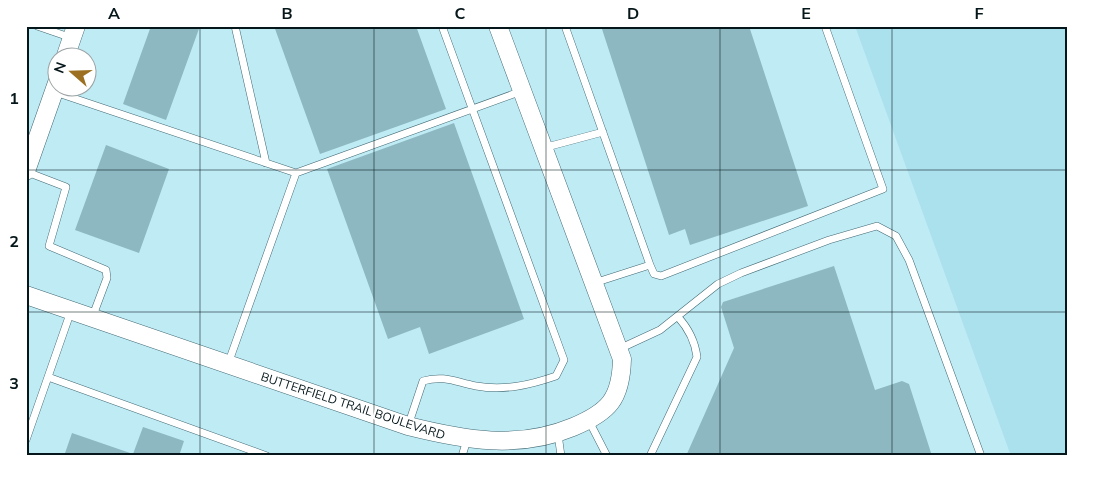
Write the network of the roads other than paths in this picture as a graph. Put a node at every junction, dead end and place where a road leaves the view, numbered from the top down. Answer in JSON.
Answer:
{"nodes":[{"id":1,"x":37,"y":26,"type":"edge"},
{"id":2,"x":234,"y":26,"type":"edge"},
{"id":3,"x":442,"y":26,"type":"edge"},
{"id":4,"x":498,"y":26,"type":"edge"},
{"id":5,"x":565,"y":26,"type":"edge"},
{"id":6,"x":825,"y":26,"type":"edge"},
{"id":7,"x":74,"y":32,"type":"edge"},
{"id":8,"x":68,"y":48,"type":"edge"},
{"id":9,"x":522,"y":91,"type":"junction"},
{"id":10,"x":51,"y":98,"type":"edge"},
{"id":11,"x":88,"y":98,"type":"edge"},
{"id":12,"x":472,"y":109,"type":"junction"},
{"id":13,"x":603,"y":132,"type":"junction"},
{"id":14,"x":543,"y":148,"type":"junction"},
{"id":15,"x":266,"y":163,"type":"junction"},
{"id":16,"x":26,"y":171,"type":"edge"},
{"id":17,"x":296,"y":173,"type":"junction"},
{"id":18,"x":650,"y":265,"type":"junction"},
{"id":19,"x":594,"y":283,"type":"junction"},
{"id":20,"x":26,"y":296,"type":"edge"},
{"id":21,"x":70,"y":311,"type":"junction"},
{"id":22,"x":678,"y":317,"type":"junction"},
{"id":23,"x":92,"y":318,"type":"junction"},
{"id":24,"x":618,"y":349,"type":"junction"},
{"id":25,"x":228,"y":364,"type":"junction"},
{"id":26,"x":48,"y":377,"type":"junction"},
{"id":27,"x":589,"y":420,"type":"junction"},
{"id":28,"x":408,"y":426,"type":"junction"},
{"id":29,"x":558,"y":433,"type":"junction"},
{"id":30,"x":26,"y":440,"type":"edge"},
{"id":31,"x":465,"y":448,"type":"edge"},
{"id":32,"x":267,"y":456,"type":"edge"},
{"id":33,"x":561,"y":456,"type":"edge"},
{"id":34,"x":606,"y":456,"type":"edge"},
{"id":35,"x":650,"y":456,"type":"edge"},
{"id":36,"x":981,"y":456,"type":"edge"}],
"edges":[{"from":1,"to":7,"type":"lane"},
{"from":2,"to":15,"type":"lane"},
{"from":3,"to":12,"type":"lane"},
{"from":4,"to":9,"type":"street","name":"BUTTERFIELD TRAIL BOULEVARD"},
{"from":5,"to":13,"type":"lane"},
{"from":6,"to":18,"type":"lane"},
{"from":7,"to":8,"type":"street"},
{"from":9,"to":12,"type":"lane"},
{"from":9,"to":14,"type":"street","name":"BUTTERFIELD TRAIL BOULEVARD"},
{"from":10,"to":16,"type":"street"},
{"from":11,"to":15,"type":"lane"},
{"from":12,"to":17,"type":"lane"},
{"from":12,"to":28,"type":"lane"},
{"from":13,"to":14,"type":"lane"},
{"from":13,"to":18,"type":"lane"},
{"from":14,"to":19,"type":"street","name":"BUTTERFIELD TRAIL BOULEVARD"},
{"from":15,"to":17,"type":"lane"},
{"from":16,"to":23,"type":"lane"},
{"from":17,"to":25,"type":"lane"},
{"from":18,"to":19,"type":"lane"},
{"from":19,"to":24,"type":"street","name":"BUTTERFIELD TRAIL BOULEVARD"},
{"from":20,"to":21,"type":"street","name":"BUTTERFIELD TRAIL BOULEVARD"},
{"from":21,"to":23,"type":"street","name":"BUTTERFIELD TRAIL BOULEVARD"},
{"from":21,"to":26,"type":"lane"},
{"from":22,"to":24,"type":"lane"},
{"from":22,"to":35,"type":"lane"},
{"from":22,"to":36,"type":"lane"},
{"from":23,"to":25,"type":"street","name":"BUTTERFIELD TRAIL BOULEVARD"},
{"from":24,"to":27,"type":"street","name":"BUTTERFIELD TRAIL BOULEVARD"},
{"from":25,"to":28,"type":"street","name":"BUTTERFIELD TRAIL BOULEVARD"},
{"from":26,"to":30,"type":"lane"},
{"from":26,"to":32,"type":"lane"},
{"from":27,"to":29,"type":"street","name":"BUTTERFIELD TRAIL BOULEVARD"},
{"from":27,"to":34,"type":"lane"},
{"from":28,"to":31,"type":"street","name":"BUTTERFIELD TRAIL BOULEVARD"},
{"from":29,"to":31,"type":"street","name":"BUTTERFIELD TRAIL BOULEVARD"},
{"from":29,"to":33,"type":"lane"}]}
